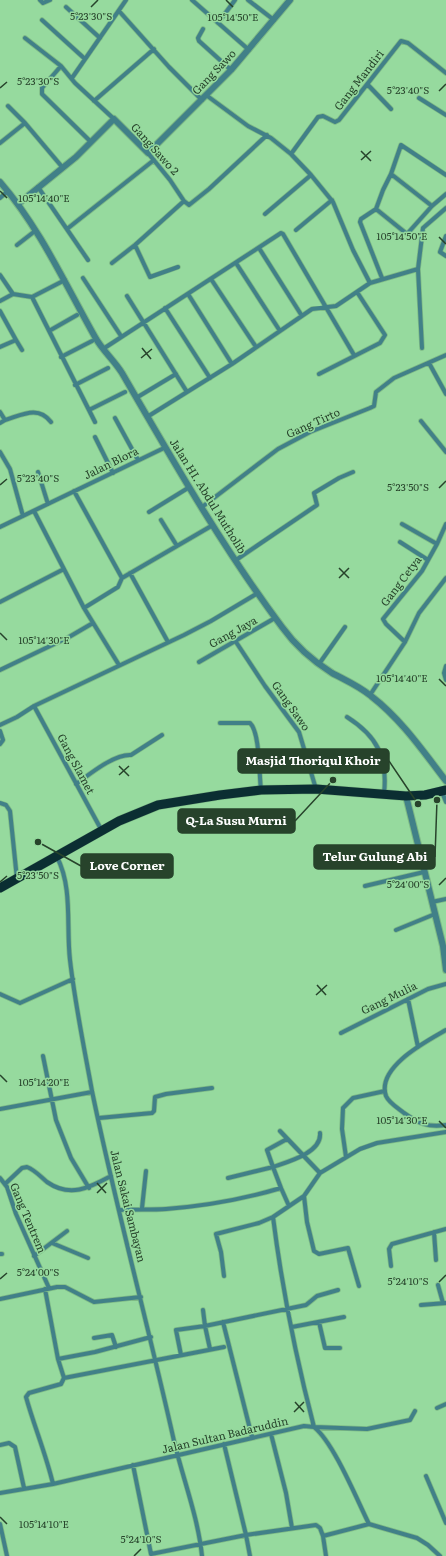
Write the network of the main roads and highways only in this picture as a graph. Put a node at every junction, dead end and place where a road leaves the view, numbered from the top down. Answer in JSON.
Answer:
{"nodes":[{"id":1,"x":444,"y":791,"type":"edge"},
{"id":2,"x":0,"y":888,"type":"edge"}],
"edges":[{"from":1,"to":2,"type":"highway"}]}
